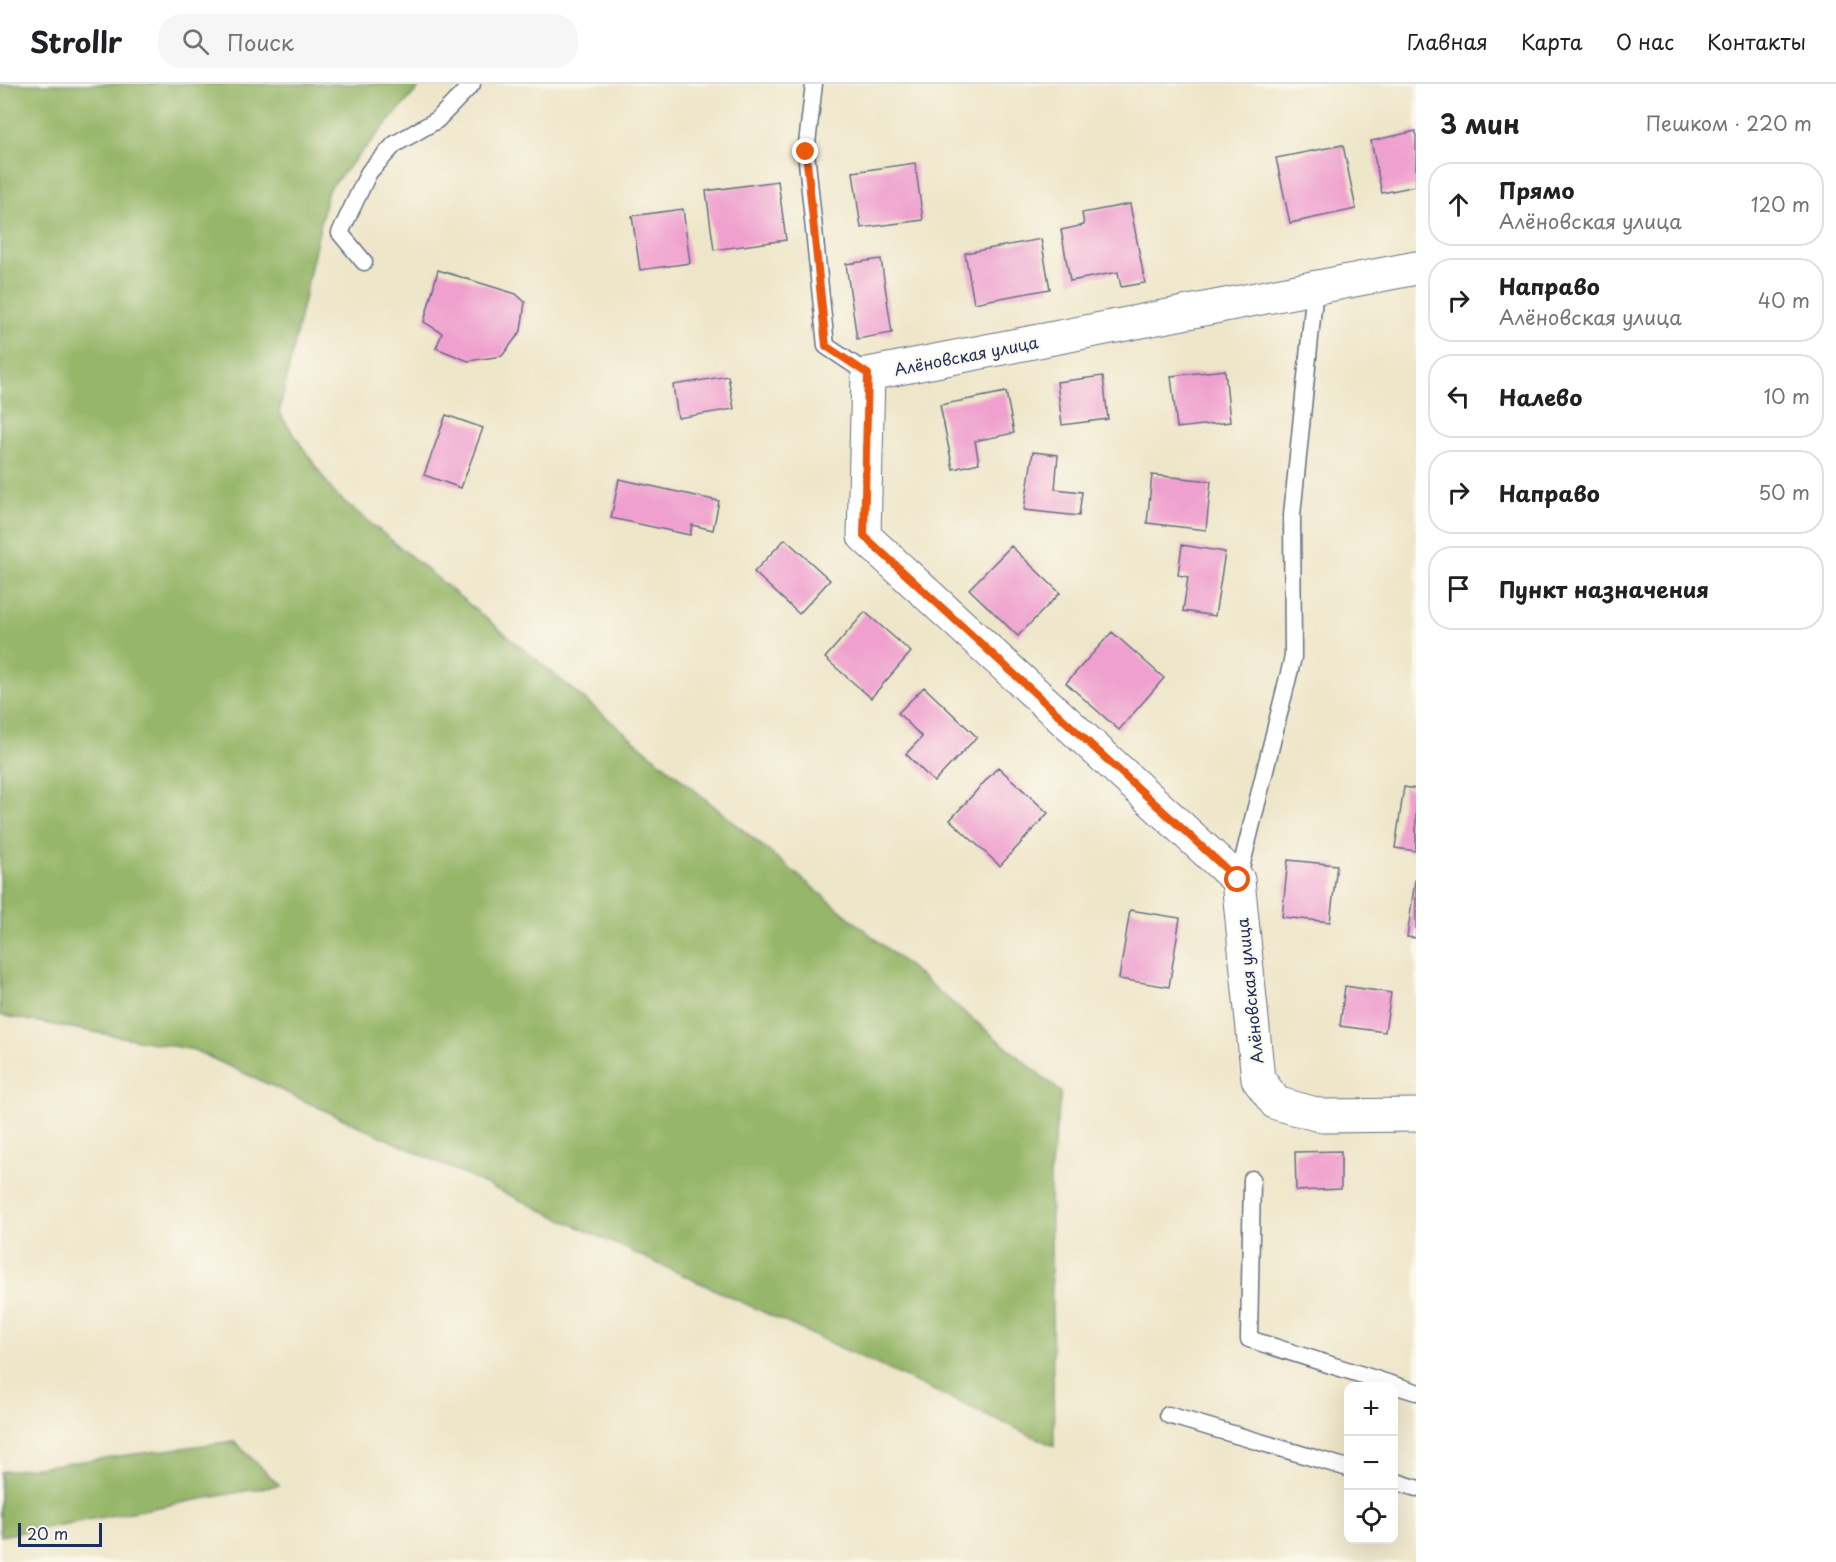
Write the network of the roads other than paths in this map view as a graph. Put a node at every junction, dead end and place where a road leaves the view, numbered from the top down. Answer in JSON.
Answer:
{"nodes":[{"id":1,"x":472,"y":84,"type":"edge"},
{"id":2,"x":814,"y":84,"type":"edge"},
{"id":3,"x":364,"y":262,"type":"dead end"},
{"id":4,"x":1416,"y":268,"type":"edge"},
{"id":5,"x":1315,"y":288,"type":"junction"},
{"id":6,"x":868,"y":374,"type":"junction"},
{"id":7,"x":1238,"y":880,"type":"junction"},
{"id":8,"x":1416,"y":1114,"type":"edge"},
{"id":9,"x":1252,"y":1179,"type":"dead end"},
{"id":10,"x":1416,"y":1392,"type":"edge"},
{"id":11,"x":1168,"y":1414,"type":"dead end"},
{"id":12,"x":1344,"y":1467,"type":"edge"},
{"id":13,"x":1398,"y":1482,"type":"edge"},
{"id":14,"x":1416,"y":1488,"type":"edge"}],
"edges":[{"from":1,"to":3,"type":"lane"},
{"from":2,"to":6,"type":"lane"},
{"from":4,"to":5,"type":"street","name":"Алёновская улица"},
{"from":5,"to":6,"type":"street","name":"Алёновская улица"},
{"from":5,"to":7,"type":"lane"},
{"from":6,"to":7,"type":"street"},
{"from":7,"to":8,"type":"street","name":"Алёновская улица"},
{"from":9,"to":10,"type":"lane"},
{"from":11,"to":12,"type":"lane"},
{"from":13,"to":14,"type":"lane"}]}
